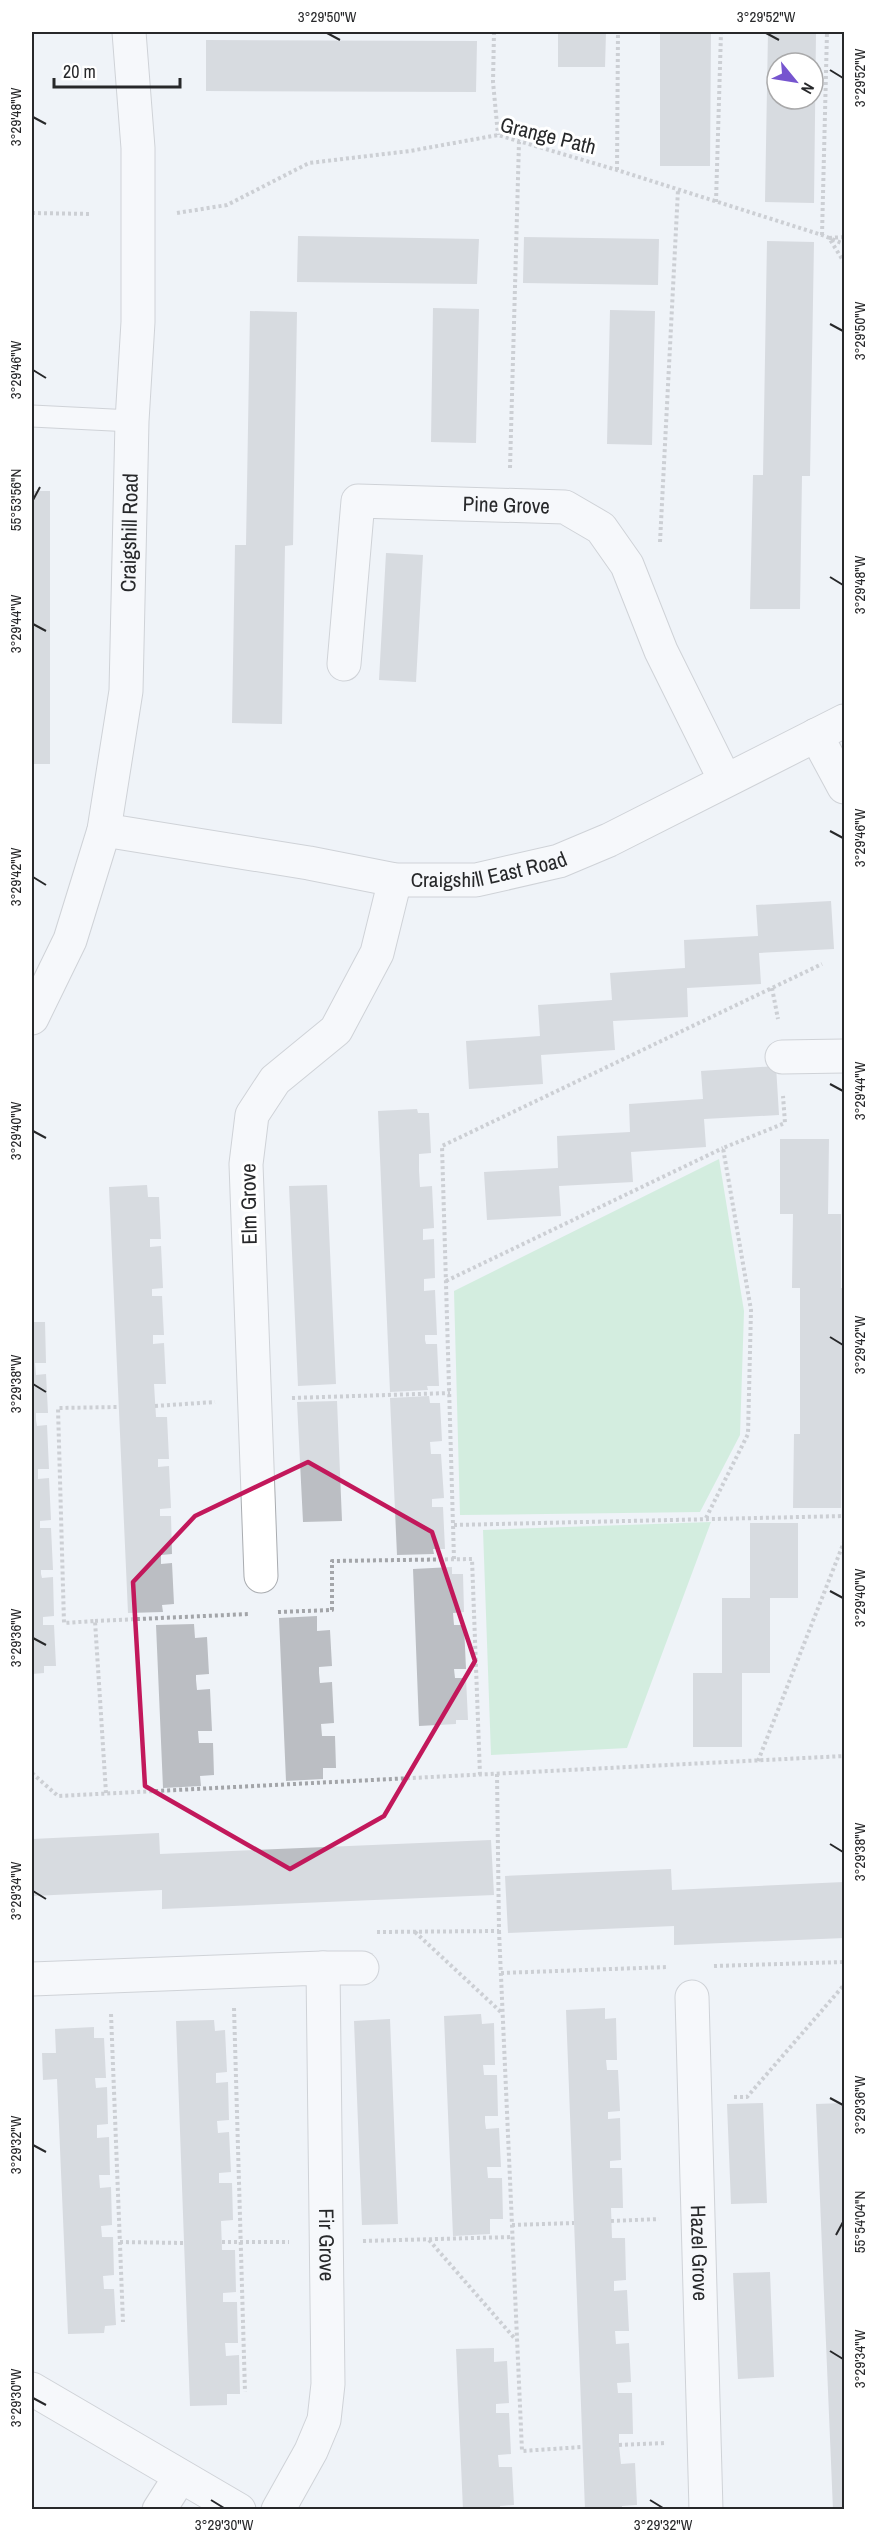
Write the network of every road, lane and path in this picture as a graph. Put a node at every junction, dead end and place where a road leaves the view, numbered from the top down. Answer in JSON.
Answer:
{"nodes":[{"id":1,"x":129,"y":32,"type":"edge"},
{"id":2,"x":494,"y":32,"type":"edge"},
{"id":3,"x":618,"y":32,"type":"edge"},
{"id":4,"x":721,"y":32,"type":"edge"},
{"id":5,"x":827,"y":32,"type":"edge"},
{"id":6,"x":498,"y":135,"type":"junction"},
{"id":7,"x":519,"y":142,"type":"junction"},
{"id":8,"x":617,"y":170,"type":"junction"},
{"id":9,"x":678,"y":190,"type":"junction"},
{"id":10,"x":716,"y":202,"type":"junction"},
{"id":11,"x":32,"y":213,"type":"edge"},
{"id":12,"x":92,"y":214,"type":"dead end"},
{"id":13,"x":173,"y":214,"type":"dead end"},
{"id":14,"x":822,"y":235,"type":"junction"},
{"id":15,"x":844,"y":237,"type":"edge"},
{"id":16,"x":829,"y":238,"type":"junction"},
{"id":17,"x":844,"y":244,"type":"edge"},
{"id":18,"x":844,"y":262,"type":"edge"},
{"id":19,"x":32,"y":417,"type":"edge"},
{"id":20,"x":132,"y":421,"type":"junction"},
{"id":21,"x":509,"y":505,"type":"junction"},
{"id":22,"x":660,"y":543,"type":"dead end"},
{"id":23,"x":345,"y":664,"type":"dead end"},
{"id":24,"x":830,"y":728,"type":"edge"},
{"id":25,"x":726,"y":780,"type":"junction"},
{"id":26,"x":844,"y":787,"type":"edge"},
{"id":27,"x":104,"y":830,"type":"junction"},
{"id":28,"x":395,"y":880,"type":"junction"},
{"id":29,"x":822,"y":964,"type":"dead end"},
{"id":30,"x":772,"y":987,"type":"junction"},
{"id":31,"x":777,"y":1008,"type":"dead end"},
{"id":32,"x":32,"y":1018,"type":"edge"},
{"id":33,"x":844,"y":1056,"type":"edge"},
{"id":34,"x":782,"y":1057,"type":"joint"},
{"id":35,"x":723,"y":1148,"type":"junction"},
{"id":36,"x":446,"y":1281,"type":"junction"},
{"id":37,"x":450,"y":1393,"type":"junction"},
{"id":38,"x":255,"y":1399,"type":"junction"},
{"id":39,"x":155,"y":1406,"type":"dead end"},
{"id":40,"x":118,"y":1407,"type":"dead end"},
{"id":41,"x":844,"y":1516,"type":"edge"},
{"id":42,"x":706,"y":1518,"type":"junction"},
{"id":43,"x":454,"y":1525,"type":"junction"},
{"id":44,"x":844,"y":1542,"type":"edge"},
{"id":45,"x":261,"y":1576,"type":"dead end"},
{"id":46,"x":844,"y":1756,"type":"edge"},
{"id":47,"x":758,"y":1762,"type":"junction"},
{"id":48,"x":32,"y":1773,"type":"edge"},
{"id":49,"x":497,"y":1774,"type":"junction"},
{"id":50,"x":480,"y":1775,"type":"junction"},
{"id":51,"x":106,"y":1793,"type":"junction"},
{"id":52,"x":499,"y":1931,"type":"junction"},
{"id":53,"x":373,"y":1932,"type":"dead end"},
{"id":54,"x":414,"y":1932,"type":"junction"},
{"id":55,"x":323,"y":1968,"type":"junction"},
{"id":56,"x":362,"y":1968,"type":"dead end"},
{"id":57,"x":233,"y":1972,"type":"junction"},
{"id":58,"x":110,"y":1976,"type":"junction"},
{"id":59,"x":32,"y":1979,"type":"edge"},
{"id":60,"x":844,"y":1985,"type":"edge"},
{"id":61,"x":692,"y":1997,"type":"dead end"},
{"id":62,"x":502,"y":2013,"type":"junction"},
{"id":63,"x":695,"y":2098,"type":"junction"},
{"id":64,"x":698,"y":2218,"type":"junction"},
{"id":65,"x":611,"y":2221,"type":"dead end"},
{"id":66,"x":574,"y":2223,"type":"dead end"},
{"id":67,"x":512,"y":2225,"type":"junction"},
{"id":68,"x":512,"y":2237,"type":"junction"},
{"id":69,"x":428,"y":2239,"type":"junction"},
{"id":70,"x":120,"y":2242,"type":"junction"},
{"id":71,"x":222,"y":2242,"type":"dead end"},
{"id":72,"x":241,"y":2242,"type":"junction"},
{"id":73,"x":326,"y":2242,"type":"junction"},
{"id":74,"x":184,"y":2243,"type":"dead end"},
{"id":75,"x":123,"y":2322,"type":"dead end"},
{"id":76,"x":517,"y":2340,"type":"junction"},
{"id":77,"x":32,"y":2389,"type":"edge"},
{"id":78,"x":245,"y":2392,"type":"dead end"},
{"id":79,"x":704,"y":2440,"type":"junction"},
{"id":80,"x":619,"y":2445,"type":"dead end"},
{"id":81,"x":582,"y":2447,"type":"dead end"},
{"id":82,"x":180,"y":2477,"type":"junction"},
{"id":83,"x":159,"y":2510,"type":"edge"},
{"id":84,"x":239,"y":2510,"type":"edge"},
{"id":85,"x":278,"y":2510,"type":"edge"},
{"id":86,"x":706,"y":2510,"type":"edge"}],
"edges":[{"from":1,"to":20,"type":"street","name":"Craigshill Road"},
{"from":2,"to":6,"type":"path"},
{"from":3,"to":8,"type":"path"},
{"from":4,"to":10,"type":"path"},
{"from":5,"to":14,"type":"path"},
{"from":6,"to":7,"type":"path","name":"Grange Path"},
{"from":6,"to":13,"type":"path","name":"Grange Path"},
{"from":7,"to":8,"type":"path","name":"Grange Path"},
{"from":7,"to":21,"type":"path"},
{"from":8,"to":9,"type":"path","name":"Grange Path"},
{"from":9,"to":10,"type":"path","name":"Grange Path"},
{"from":9,"to":22,"type":"path"},
{"from":10,"to":14,"type":"path","name":"Grange Path"},
{"from":11,"to":12,"type":"path"},
{"from":14,"to":16,"type":"path","name":"Grange Path"},
{"from":15,"to":16,"type":"path"},
{"from":16,"to":17,"type":"path","name":"Grange Path"},
{"from":16,"to":18,"type":"path"},
{"from":19,"to":20,"type":"lane"},
{"from":20,"to":27,"type":"street","name":"Craigshill Road"},
{"from":21,"to":23,"type":"street","name":"Pine Grove"},
{"from":21,"to":25,"type":"street","name":"Pine Grove"},
{"from":24,"to":25,"type":"street","name":"Craigshill East Road"},
{"from":24,"to":26,"type":"street"},
{"from":25,"to":28,"type":"street","name":"Craigshill East Road"},
{"from":27,"to":28,"type":"street","name":"Craigshill East Road"},
{"from":27,"to":32,"type":"street","name":"Craigshill Road"},
{"from":28,"to":38,"type":"street","name":"Elm Grove"},
{"from":29,"to":30,"type":"path"},
{"from":30,"to":31,"type":"path"},
{"from":30,"to":36,"type":"path"},
{"from":33,"to":34,"type":"street"},
{"from":34,"to":35,"type":"path"},
{"from":35,"to":36,"type":"path"},
{"from":35,"to":42,"type":"path"},
{"from":36,"to":37,"type":"path"},
{"from":37,"to":38,"type":"path"},
{"from":37,"to":43,"type":"path"},
{"from":38,"to":39,"type":"path"},
{"from":38,"to":45,"type":"street","name":"Elm Grove"},
{"from":40,"to":51,"type":"path"},
{"from":41,"to":42,"type":"path"},
{"from":42,"to":43,"type":"path"},
{"from":43,"to":50,"type":"path"},
{"from":44,"to":47,"type":"path"},
{"from":46,"to":47,"type":"path"},
{"from":47,"to":49,"type":"path"},
{"from":48,"to":51,"type":"path"},
{"from":49,"to":50,"type":"path"},
{"from":49,"to":52,"type":"path"},
{"from":50,"to":51,"type":"path"},
{"from":52,"to":54,"type":"path"},
{"from":52,"to":62,"type":"path"},
{"from":53,"to":54,"type":"path"},
{"from":54,"to":62,"type":"path"},
{"from":55,"to":56,"type":"street"},
{"from":55,"to":57,"type":"street"},
{"from":55,"to":73,"type":"street","name":"Fir Grove"},
{"from":57,"to":58,"type":"street"},
{"from":57,"to":72,"type":"path"},
{"from":58,"to":59,"type":"street"},
{"from":58,"to":70,"type":"path"},
{"from":60,"to":63,"type":"path"},
{"from":61,"to":63,"type":"street","name":"Hazel Grove"},
{"from":62,"to":67,"type":"path"},
{"from":63,"to":64,"type":"street","name":"Hazel Grove"},
{"from":64,"to":65,"type":"path"},
{"from":64,"to":79,"type":"street","name":"Hazel Grove"},
{"from":66,"to":67,"type":"path"},
{"from":67,"to":68,"type":"path"},
{"from":68,"to":69,"type":"path"},
{"from":68,"to":76,"type":"path"},
{"from":69,"to":73,"type":"path"},
{"from":69,"to":76,"type":"path"},
{"from":70,"to":74,"type":"path"},
{"from":70,"to":75,"type":"path"},
{"from":71,"to":72,"type":"path"},
{"from":72,"to":73,"type":"path"},
{"from":72,"to":78,"type":"path"},
{"from":73,"to":85,"type":"street","name":"Fir Grove"},
{"from":76,"to":81,"type":"path"},
{"from":77,"to":82,"type":"street"},
{"from":79,"to":80,"type":"path"},
{"from":79,"to":86,"type":"street","name":"Hazel Grove"},
{"from":82,"to":83,"type":"street"},
{"from":82,"to":84,"type":"street"}]}
